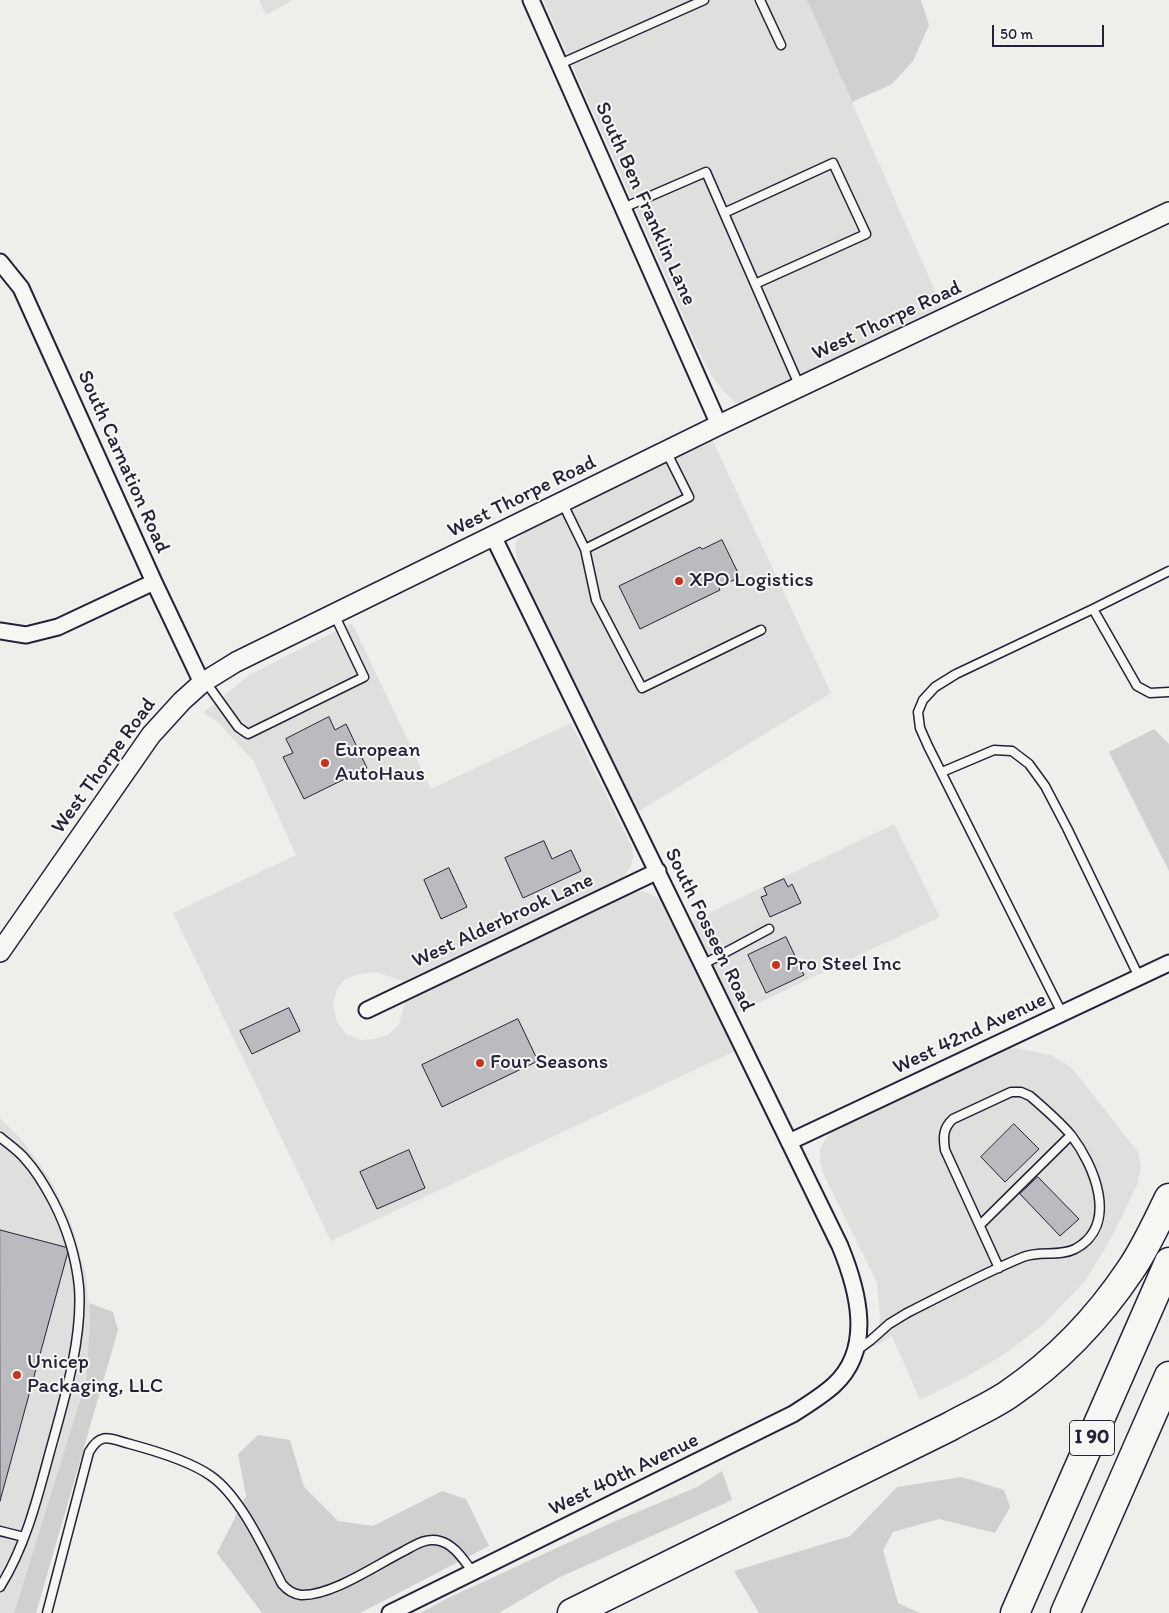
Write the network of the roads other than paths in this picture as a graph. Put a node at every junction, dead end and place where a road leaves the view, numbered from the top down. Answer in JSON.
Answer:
{"nodes":[{"id":1,"x":531,"y":0,"type":"edge"},
{"id":2,"x":704,"y":0,"type":"edge"},
{"id":3,"x":760,"y":0,"type":"edge"},
{"id":4,"x":781,"y":45,"type":"dead end"},
{"id":5,"x":560,"y":64,"type":"junction"},
{"id":6,"x":623,"y":208,"type":"junction"},
{"id":7,"x":1169,"y":212,"type":"edge"},
{"id":8,"x":724,"y":213,"type":"junction"},
{"id":9,"x":0,"y":262,"type":"edge"},
{"id":10,"x":755,"y":284,"type":"junction"},
{"id":11,"x":800,"y":387,"type":"junction"},
{"id":12,"x":719,"y":425,"type":"junction"},
{"id":13,"x":666,"y":451,"type":"junction"},
{"id":14,"x":562,"y":502,"type":"junction"},
{"id":15,"x":493,"y":536,"type":"junction"},
{"id":16,"x":585,"y":549,"type":"junction"},
{"id":17,"x":1169,"y":571,"type":"edge"},
{"id":18,"x":154,"y":582,"type":"junction"},
{"id":19,"x":1093,"y":609,"type":"junction"},
{"id":20,"x":334,"y":614,"type":"junction"},
{"id":21,"x":761,"y":630,"type":"dead end"},
{"id":22,"x":0,"y":631,"type":"edge"},
{"id":23,"x":204,"y":682,"type":"junction"},
{"id":24,"x":1169,"y":692,"type":"edge"},
{"id":25,"x":942,"y":772,"type":"junction"},
{"id":26,"x":658,"y":871,"type":"junction"},
{"id":27,"x":769,"y":930,"type":"dead end"},
{"id":28,"x":0,"y":952,"type":"edge"},
{"id":29,"x":1169,"y":963,"type":"edge"},
{"id":30,"x":702,"y":964,"type":"junction"},
{"id":31,"x":1139,"y":977,"type":"junction"},
{"id":32,"x":367,"y":1010,"type":"dead end"},
{"id":33,"x":1062,"y":1013,"type":"junction"},
{"id":34,"x":1071,"y":1135,"type":"junction"},
{"id":35,"x":0,"y":1137,"type":"edge"},
{"id":36,"x":789,"y":1142,"type":"junction"},
{"id":37,"x":1169,"y":1198,"type":"edge"},
{"id":38,"x":980,"y":1225,"type":"junction"},
{"id":39,"x":1169,"y":1262,"type":"edge"},
{"id":40,"x":999,"y":1268,"type":"junction"},
{"id":41,"x":856,"y":1351,"type":"junction"},
{"id":42,"x":1169,"y":1376,"type":"edge"},
{"id":43,"x":1120,"y":1488,"type":"junction"},
{"id":44,"x":0,"y":1531,"type":"edge"},
{"id":45,"x":24,"y":1536,"type":"junction"},
{"id":46,"x":473,"y":1572,"type":"junction"},
{"id":47,"x":0,"y":1586,"type":"edge"},
{"id":48,"x":47,"y":1613,"type":"edge"},
{"id":49,"x":390,"y":1613,"type":"edge"},
{"id":50,"x":572,"y":1613,"type":"edge"},
{"id":51,"x":1016,"y":1613,"type":"edge"},
{"id":52,"x":1064,"y":1613,"type":"edge"},
{"id":53,"x":1086,"y":1613,"type":"edge"}],
"edges":[{"from":1,"to":5,"type":"street","name":"South Ben Franklin Lane"},
{"from":2,"to":5,"type":"lane"},
{"from":3,"to":4,"type":"lane"},
{"from":5,"to":6,"type":"street","name":"South Ben Franklin Lane"},
{"from":6,"to":8,"type":"lane"},
{"from":6,"to":12,"type":"street","name":"South Ben Franklin Lane"},
{"from":7,"to":11,"type":"street","name":"West Thorpe Road"},
{"from":8,"to":10,"type":"lane"},
{"from":8,"to":10,"type":"lane"},
{"from":9,"to":18,"type":"street","name":"South Carnation Road"},
{"from":10,"to":11,"type":"lane"},
{"from":11,"to":12,"type":"street","name":"West Thorpe Road"},
{"from":12,"to":13,"type":"street","name":"West Thorpe Road"},
{"from":13,"to":14,"type":"street","name":"West Thorpe Road"},
{"from":13,"to":16,"type":"lane"},
{"from":14,"to":15,"type":"street","name":"West Thorpe Road"},
{"from":14,"to":16,"type":"lane"},
{"from":15,"to":20,"type":"street","name":"West Thorpe Road"},
{"from":15,"to":26,"type":"street","name":"South Fosseen Road"},
{"from":16,"to":21,"type":"lane"},
{"from":17,"to":19,"type":"lane"},
{"from":18,"to":22,"type":"street"},
{"from":18,"to":23,"type":"street","name":"South Carnation Road"},
{"from":19,"to":24,"type":"lane"},
{"from":19,"to":25,"type":"lane"},
{"from":20,"to":23,"type":"street","name":"West Thorpe Road"},
{"from":20,"to":23,"type":"lane"},
{"from":23,"to":28,"type":"street","name":"West Thorpe Road"},
{"from":25,"to":31,"type":"lane"},
{"from":25,"to":33,"type":"lane"},
{"from":26,"to":30,"type":"street","name":"South Fosseen Road"},
{"from":26,"to":32,"type":"street","name":"West Alderbrook Lane"},
{"from":27,"to":30,"type":"lane"},
{"from":29,"to":31,"type":"street","name":"West 42nd Avenue"},
{"from":30,"to":36,"type":"street","name":"South Fosseen Road"},
{"from":31,"to":33,"type":"street","name":"West 42nd Avenue"},
{"from":33,"to":36,"type":"street","name":"West 42nd Avenue"},
{"from":34,"to":38,"type":"lane"},
{"from":34,"to":38,"type":"lane"},
{"from":34,"to":40,"type":"lane"},
{"from":35,"to":45,"type":"lane"},
{"from":36,"to":41,"type":"street","name":"South Fosseen Road"},
{"from":37,"to":50,"type":"highway"},
{"from":38,"to":40,"type":"lane"},
{"from":39,"to":51,"type":"highway","number":"I 90"},
{"from":40,"to":41,"type":"lane"},
{"from":41,"to":46,"type":"street","name":"West 40th Avenue"},
{"from":42,"to":43,"type":"highway","number":"I 90"},
{"from":43,"to":52,"type":"highway","number":"I 90"},
{"from":43,"to":53,"type":"highway"},
{"from":44,"to":45,"type":"lane"},
{"from":45,"to":47,"type":"lane"},
{"from":46,"to":48,"type":"lane"},
{"from":46,"to":49,"type":"street","name":"West 40th Avenue"}]}
